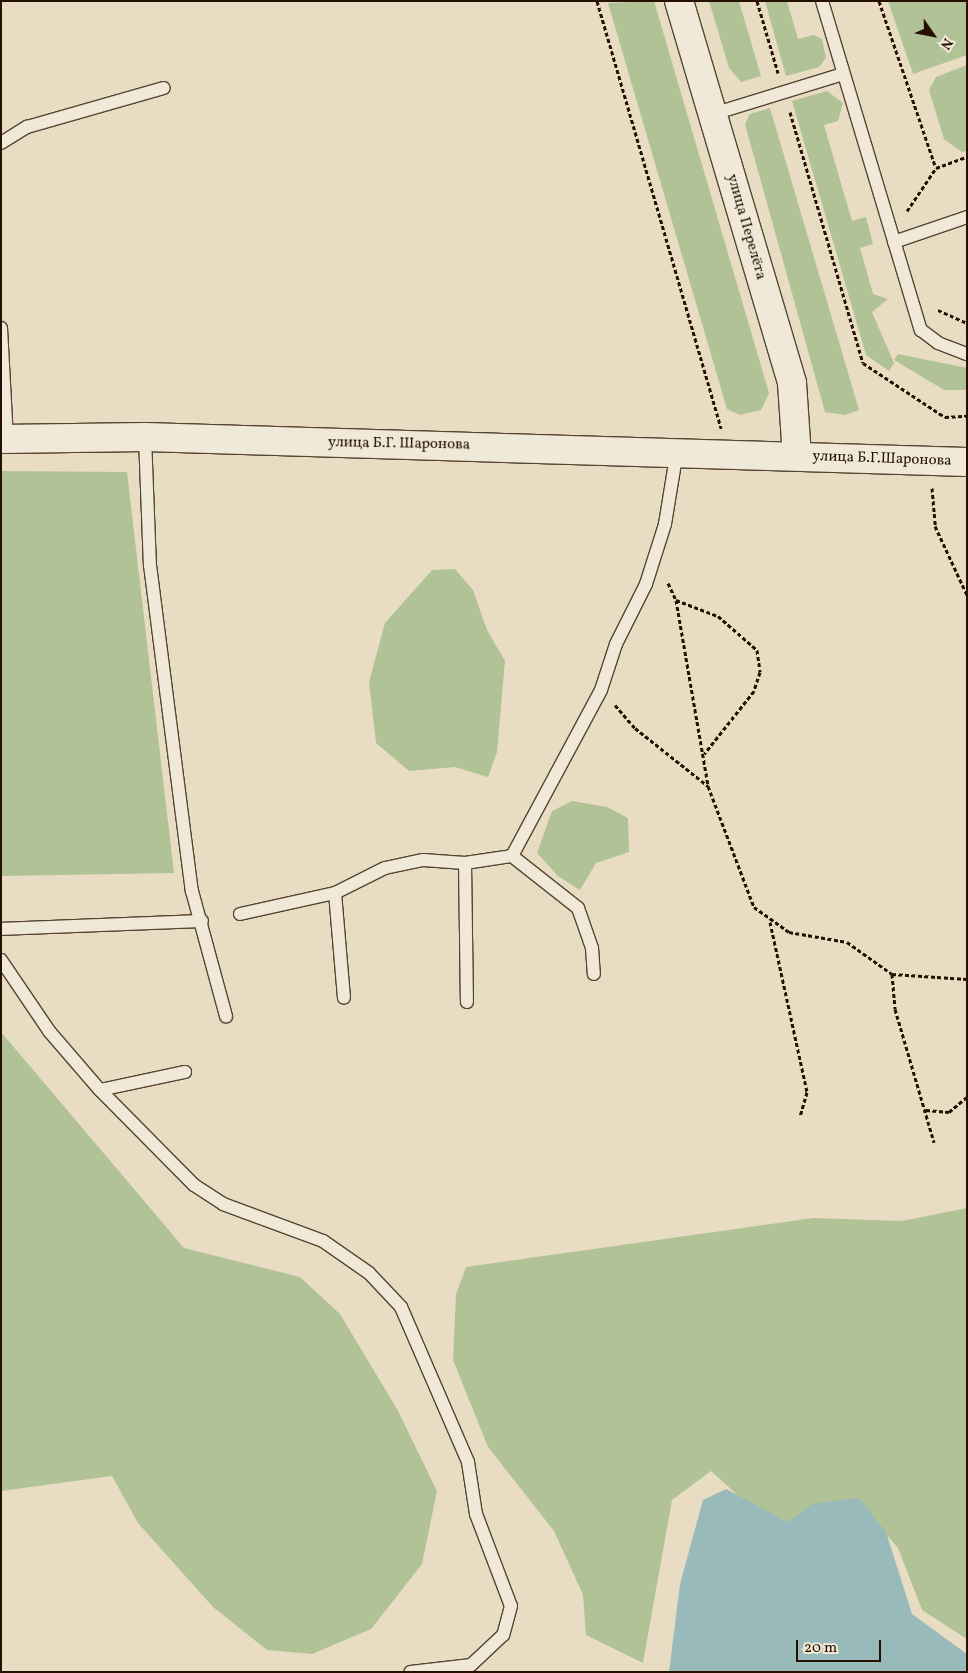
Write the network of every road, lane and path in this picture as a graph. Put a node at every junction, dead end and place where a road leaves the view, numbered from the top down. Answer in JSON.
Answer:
{"nodes":[{"id":1,"x":597,"y":1,"type":"edge"},
{"id":2,"x":679,"y":1,"type":"edge"},
{"id":3,"x":757,"y":1,"type":"edge"},
{"id":4,"x":822,"y":1,"type":"edge"},
{"id":5,"x":879,"y":1,"type":"edge"},
{"id":6,"x":844,"y":74,"type":"junction"},
{"id":7,"x":164,"y":88,"type":"dead end"},
{"id":8,"x":784,"y":92,"type":"junction"},
{"id":9,"x":713,"y":114,"type":"junction"},
{"id":10,"x":1,"y":143,"type":"edge"},
{"id":11,"x":967,"y":157,"type":"edge"},
{"id":12,"x":936,"y":168,"type":"junction"},
{"id":13,"x":907,"y":211,"type":"dead end"},
{"id":14,"x":967,"y":218,"type":"edge"},
{"id":15,"x":894,"y":242,"type":"junction"},
{"id":16,"x":1,"y":328,"type":"edge"},
{"id":17,"x":967,"y":354,"type":"edge"},
{"id":18,"x":720,"y":415,"type":"dead end"},
{"id":19,"x":967,"y":416,"type":"edge"},
{"id":20,"x":145,"y":437,"type":"junction"},
{"id":21,"x":4,"y":439,"type":"edge"},
{"id":22,"x":677,"y":451,"type":"junction"},
{"id":23,"x":797,"y":456,"type":"junction"},
{"id":24,"x":930,"y":462,"type":"junction"},
{"id":25,"x":967,"y":462,"type":"edge"},
{"id":26,"x":655,"y":555,"type":"junction"},
{"id":27,"x":967,"y":595,"type":"edge"},
{"id":28,"x":676,"y":600,"type":"junction"},
{"id":29,"x":601,"y":690,"type":"junction"},
{"id":30,"x":704,"y":755,"type":"junction"},
{"id":31,"x":708,"y":786,"type":"junction"},
{"id":32,"x":512,"y":856,"type":"junction"},
{"id":33,"x":465,"y":863,"type":"junction"},
{"id":34,"x":335,"y":893,"type":"junction"},
{"id":35,"x":240,"y":914,"type":"dead end"},
{"id":36,"x":202,"y":921,"type":"junction"},
{"id":37,"x":770,"y":922,"type":"junction"},
{"id":38,"x":1,"y":930,"type":"edge"},
{"id":39,"x":1,"y":960,"type":"edge"},
{"id":40,"x":594,"y":974,"type":"dead end"},
{"id":41,"x":892,"y":974,"type":"junction"},
{"id":42,"x":967,"y":979,"type":"edge"},
{"id":43,"x":344,"y":998,"type":"dead end"},
{"id":44,"x":467,"y":1002,"type":"dead end"},
{"id":45,"x":226,"y":1016,"type":"dead end"},
{"id":46,"x":185,"y":1072,"type":"dead end"},
{"id":47,"x":100,"y":1090,"type":"junction"},
{"id":48,"x":967,"y":1097,"type":"edge"},
{"id":49,"x":926,"y":1110,"type":"junction"},
{"id":50,"x":800,"y":1116,"type":"dead end"},
{"id":51,"x":934,"y":1142,"type":"dead end"},
{"id":52,"x":410,"y":1672,"type":"edge"}],
"edges":[{"from":1,"to":18,"type":"path"},
{"from":2,"to":9,"type":"main road","name":"улица Перелёта"},
{"from":3,"to":8,"type":"path"},
{"from":4,"to":6,"type":"lane"},
{"from":5,"to":12,"type":"path"},
{"from":6,"to":8,"type":"lane"},
{"from":6,"to":15,"type":"lane"},
{"from":7,"to":10,"type":"lane"},
{"from":8,"to":9,"type":"lane"},
{"from":8,"to":19,"type":"path"},
{"from":9,"to":23,"type":"main road","name":"улица Перелёта"},
{"from":11,"to":12,"type":"path"},
{"from":12,"to":13,"type":"path"},
{"from":14,"to":15,"type":"lane"},
{"from":15,"to":17,"type":"lane"},
{"from":16,"to":21,"type":"lane"},
{"from":20,"to":21,"type":"main road","name":"улица Б.Г. Шаронова"},
{"from":20,"to":22,"type":"main road","name":"улица Б.Г. Шаронова"},
{"from":20,"to":36,"type":"lane"},
{"from":22,"to":23,"type":"main road","name":"улица Б.Г. Шаронова"},
{"from":22,"to":26,"type":"lane"},
{"from":23,"to":24,"type":"main road","name":"улица Б.Г.Шаронова"},
{"from":24,"to":25,"type":"main road","name":"улица Б.Г.Шаронова"},
{"from":24,"to":27,"type":"path"},
{"from":26,"to":28,"type":"path"},
{"from":26,"to":29,"type":"lane"},
{"from":28,"to":30,"type":"path"},
{"from":28,"to":30,"type":"path"},
{"from":29,"to":31,"type":"path"},
{"from":29,"to":32,"type":"lane"},
{"from":30,"to":31,"type":"path"},
{"from":31,"to":37,"type":"path"},
{"from":32,"to":33,"type":"lane"},
{"from":32,"to":40,"type":"lane"},
{"from":33,"to":34,"type":"lane"},
{"from":33,"to":44,"type":"lane"},
{"from":34,"to":35,"type":"lane"},
{"from":34,"to":43,"type":"lane"},
{"from":36,"to":38,"type":"lane"},
{"from":36,"to":45,"type":"lane"},
{"from":37,"to":41,"type":"path"},
{"from":37,"to":50,"type":"path"},
{"from":39,"to":47,"type":"lane"},
{"from":41,"to":42,"type":"path"},
{"from":41,"to":49,"type":"path"},
{"from":46,"to":47,"type":"lane"},
{"from":47,"to":52,"type":"lane"},
{"from":48,"to":49,"type":"path"},
{"from":49,"to":51,"type":"path"}]}
